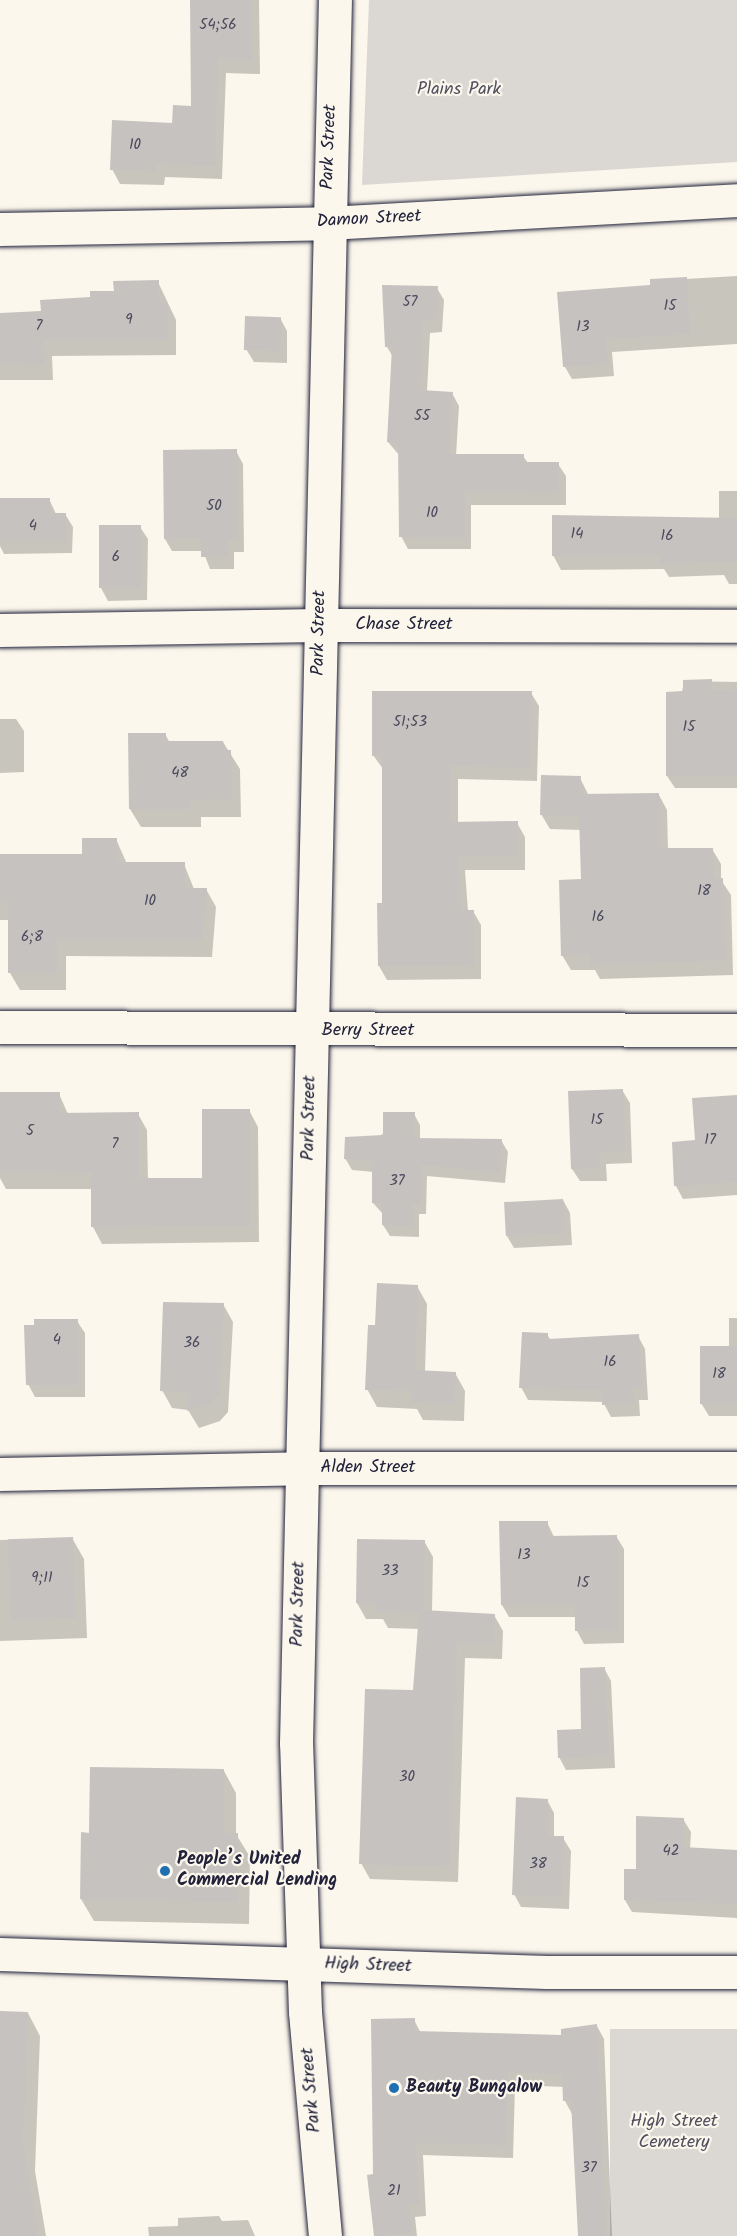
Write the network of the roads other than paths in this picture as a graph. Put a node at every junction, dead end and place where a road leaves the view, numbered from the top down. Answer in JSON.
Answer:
{"nodes":[{"id":1,"x":335,"y":0,"type":"edge"},
{"id":2,"x":737,"y":200,"type":"edge"},
{"id":3,"x":328,"y":223,"type":"junction"},
{"id":4,"x":0,"y":229,"type":"edge"},
{"id":5,"x":320,"y":625,"type":"junction"},
{"id":6,"x":737,"y":626,"type":"edge"},
{"id":7,"x":0,"y":630,"type":"edge"},
{"id":8,"x":0,"y":1027,"type":"edge"},
{"id":9,"x":737,"y":1030,"type":"edge"},
{"id":10,"x":311,"y":1031,"type":"junction"},
{"id":11,"x":302,"y":1468,"type":"junction"},
{"id":12,"x":737,"y":1468,"type":"edge"},
{"id":13,"x":0,"y":1474,"type":"edge"},
{"id":14,"x":0,"y":1954,"type":"edge"},
{"id":15,"x":303,"y":1964,"type":"junction"},
{"id":16,"x":737,"y":1972,"type":"edge"},
{"id":17,"x":325,"y":2236,"type":"edge"}],
"edges":[{"from":1,"to":3,"type":"street","name":"Park Street"},
{"from":2,"to":3,"type":"street","name":"Damon Street"},
{"from":3,"to":4,"type":"street","name":"Damon Street"},
{"from":3,"to":5,"type":"street","name":"Park Street"},
{"from":5,"to":6,"type":"street","name":"Chase Street"},
{"from":5,"to":7,"type":"street","name":"Chase Street"},
{"from":5,"to":10,"type":"street","name":"Park Street"},
{"from":8,"to":10,"type":"street","name":"Berry Street"},
{"from":9,"to":10,"type":"street","name":"Berry Street"},
{"from":10,"to":11,"type":"street","name":"Park Street"},
{"from":11,"to":12,"type":"street","name":"Alden Street"},
{"from":11,"to":13,"type":"street","name":"Alden Street"},
{"from":11,"to":15,"type":"street","name":"Park Street"},
{"from":14,"to":15,"type":"street","name":"High Street"},
{"from":15,"to":16,"type":"street","name":"High Street"},
{"from":15,"to":17,"type":"street","name":"Park Street"}]}
